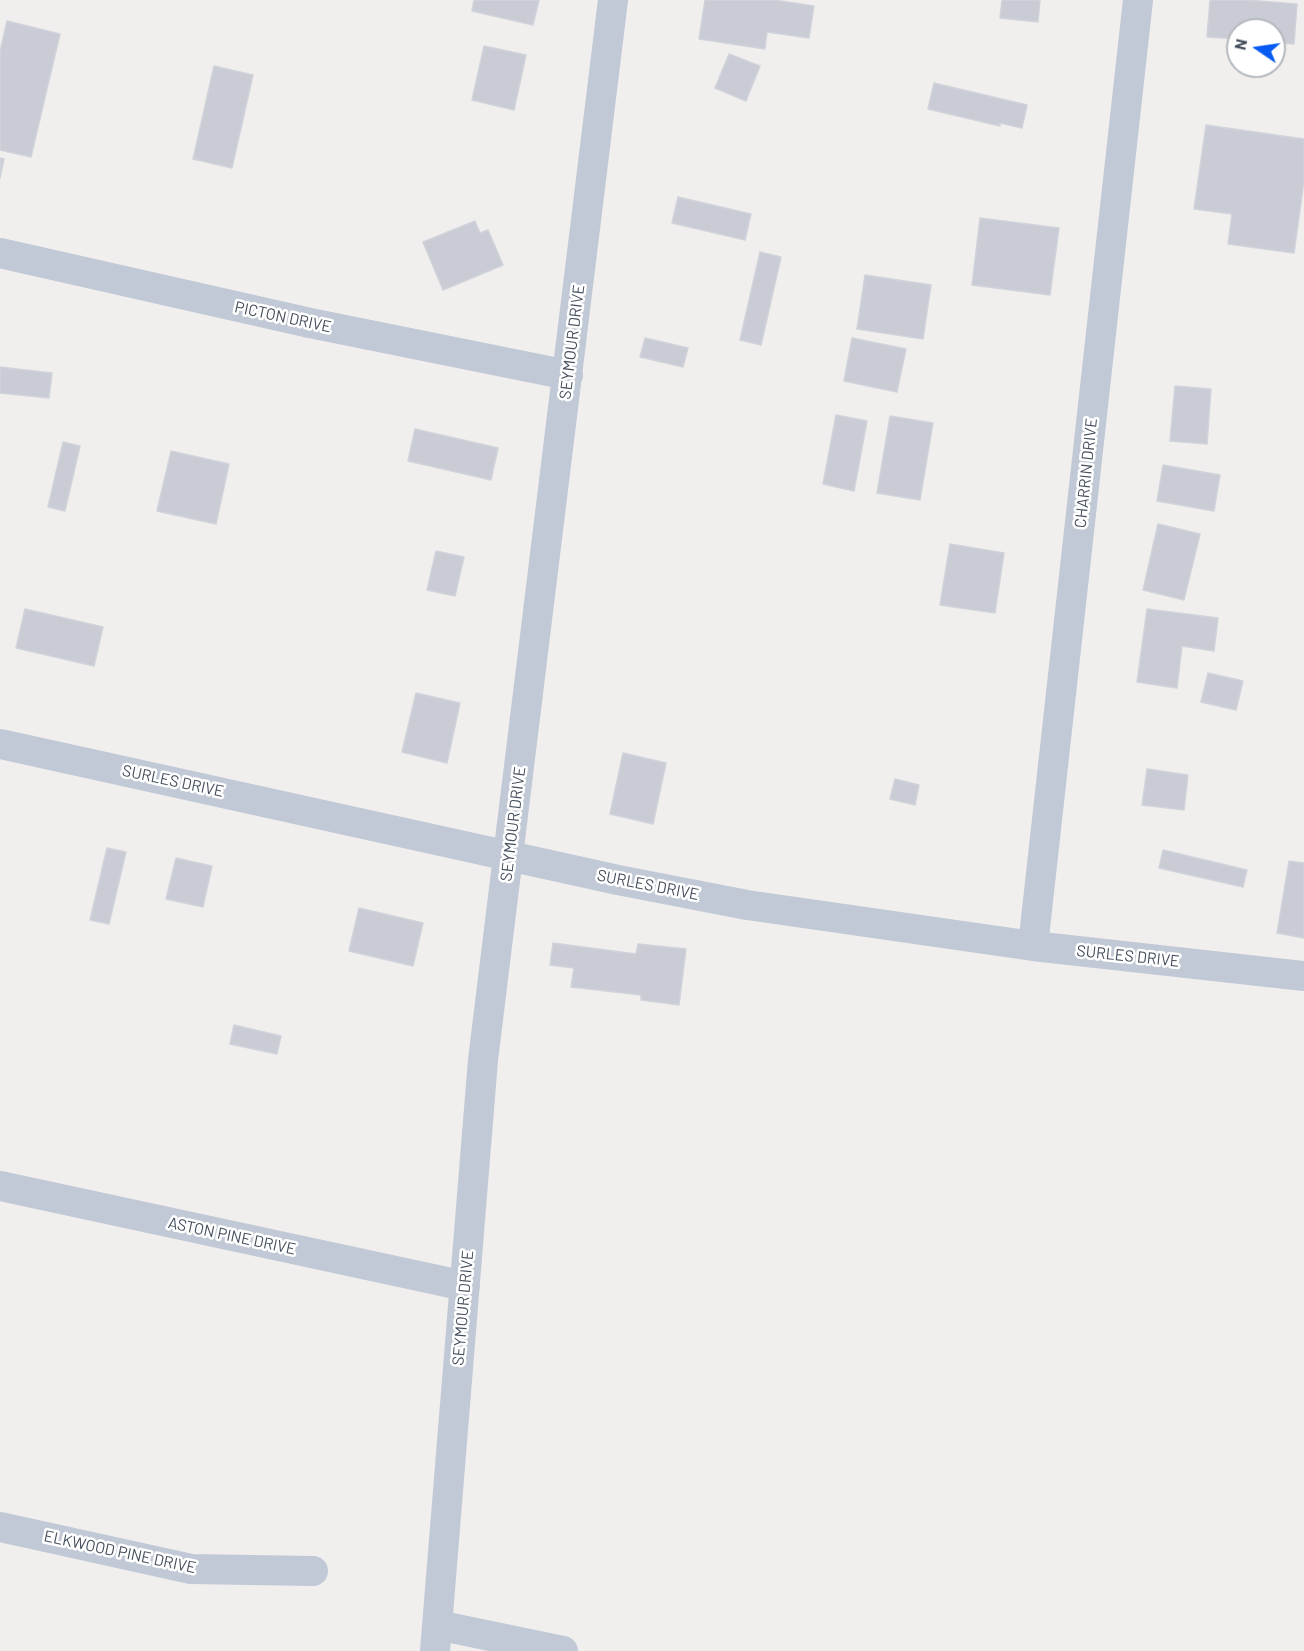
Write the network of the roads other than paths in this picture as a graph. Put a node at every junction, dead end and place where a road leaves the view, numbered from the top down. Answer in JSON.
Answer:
{"nodes":[{"id":1,"x":613,"y":0,"type":"edge"},
{"id":2,"x":1138,"y":0,"type":"edge"},
{"id":3,"x":0,"y":253,"type":"edge"},
{"id":4,"x":568,"y":375,"type":"junction"},
{"id":5,"x":0,"y":744,"type":"edge"},
{"id":6,"x":509,"y":856,"type":"junction"},
{"id":7,"x":1034,"y":946,"type":"junction"},
{"id":8,"x":1304,"y":976,"type":"edge"},
{"id":9,"x":0,"y":1186,"type":"edge"},
{"id":10,"x":465,"y":1286,"type":"junction"},
{"id":11,"x":0,"y":1527,"type":"edge"},
{"id":12,"x":313,"y":1571,"type":"dead end"},
{"id":13,"x":436,"y":1638,"type":"edge"},
{"id":14,"x":564,"y":1651,"type":"edge"}],
"edges":[{"from":1,"to":4,"type":"street","name":"SEYMOUR DRIVE"},
{"from":2,"to":7,"type":"street","name":"CHARRIN DRIVE"},
{"from":3,"to":4,"type":"street","name":"PICTON DRIVE"},
{"from":4,"to":6,"type":"street","name":"SEYMOUR DRIVE"},
{"from":5,"to":6,"type":"street","name":"SURLES DRIVE"},
{"from":6,"to":7,"type":"street","name":"SURLES DRIVE"},
{"from":6,"to":10,"type":"street","name":"SEYMOUR DRIVE"},
{"from":7,"to":8,"type":"street","name":"SURLES DRIVE"},
{"from":9,"to":10,"type":"street","name":"ASTON PINE DRIVE"},
{"from":10,"to":13,"type":"street","name":"SEYMOUR DRIVE"},
{"from":11,"to":12,"type":"street","name":"ELKWOOD PINE DRIVE"},
{"from":13,"to":14,"type":"street"}]}
